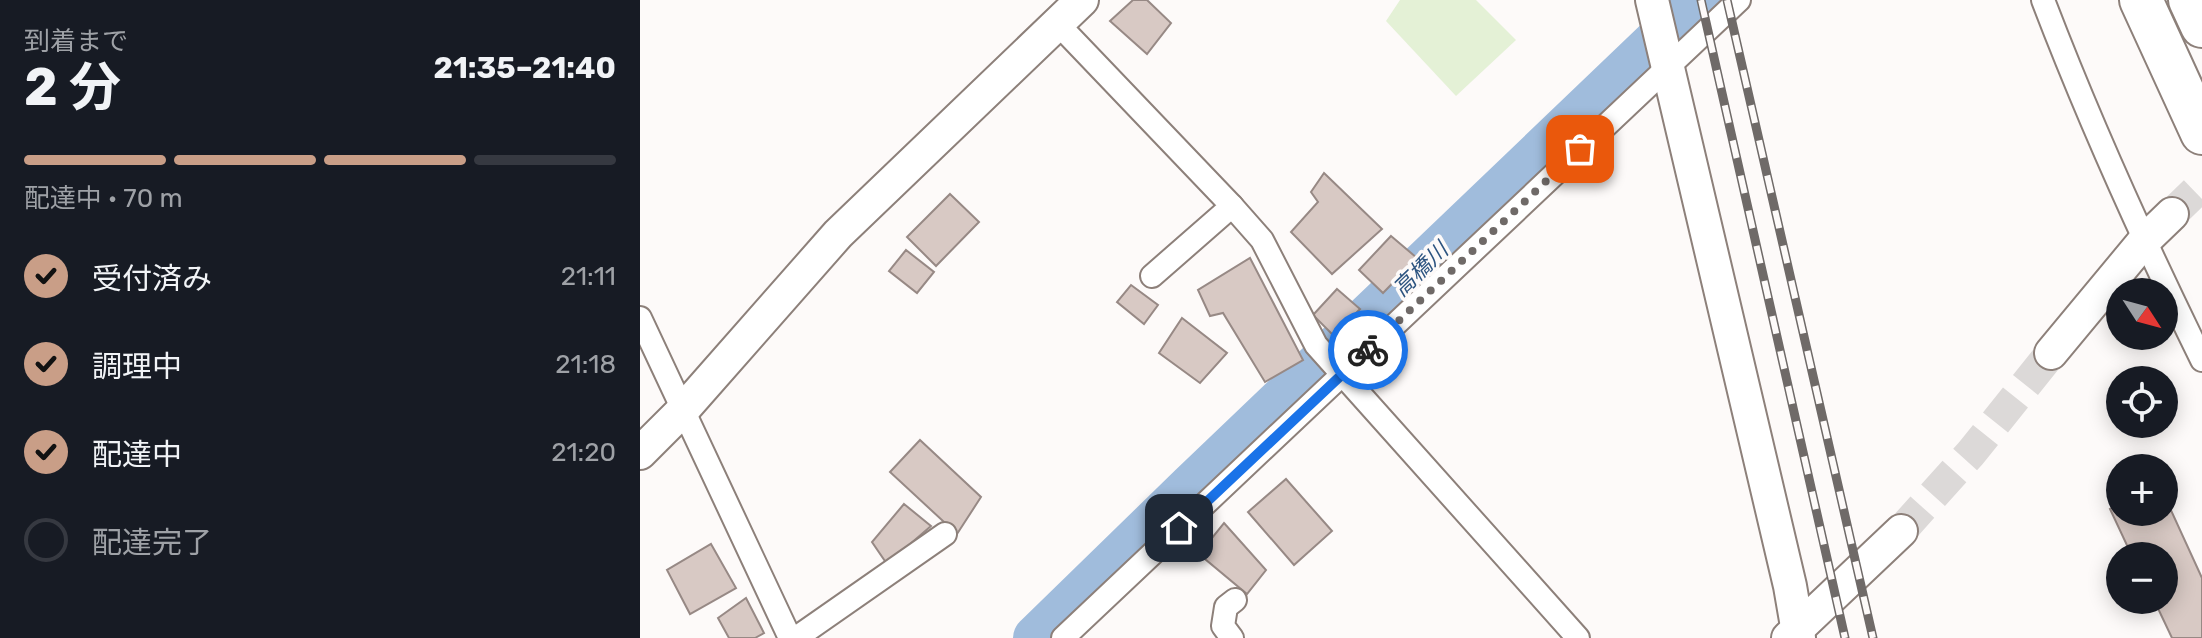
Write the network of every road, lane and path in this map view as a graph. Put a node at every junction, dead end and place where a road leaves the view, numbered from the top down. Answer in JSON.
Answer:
{"nodes":[{"id":1,"x":1082,"y":0,"type":"edge"},
{"id":2,"x":1652,"y":0,"type":"edge"},
{"id":3,"x":1739,"y":0,"type":"edge"},
{"id":4,"x":2043,"y":0,"type":"edge"},
{"id":5,"x":2141,"y":0,"type":"edge"},
{"id":6,"x":2190,"y":0,"type":"edge"},
{"id":7,"x":1058,"y":24,"type":"junction"},
{"id":8,"x":2202,"y":26,"type":"edge"},
{"id":9,"x":1667,"y":67,"type":"junction"},
{"id":10,"x":2176,"y":78,"type":"junction"},
{"id":11,"x":2202,"y":133,"type":"edge"},
{"id":12,"x":2202,"y":147,"type":"edge"},
{"id":13,"x":1232,"y":206,"type":"junction"},
{"id":14,"x":2172,"y":214,"type":"tunnel mouth"},
{"id":15,"x":2144,"y":241,"type":"junction"},
{"id":16,"x":1152,"y":276,"type":"dead end"},
{"id":17,"x":640,"y":318,"type":"edge"},
{"id":18,"x":2051,"y":353,"type":"tunnel mouth"},
{"id":19,"x":2202,"y":360,"type":"edge"},
{"id":20,"x":1342,"y":375,"type":"junction"},
{"id":21,"x":683,"y":410,"type":"junction"},
{"id":22,"x":640,"y":453,"type":"edge"},
{"id":23,"x":1901,"y":531,"type":"tunnel mouth"},
{"id":24,"x":945,"y":534,"type":"dead end"},
{"id":25,"x":1235,"y":600,"type":"dead end"},
{"id":26,"x":1795,"y":635,"type":"edge"},
{"id":27,"x":793,"y":638,"type":"edge"},
{"id":28,"x":1063,"y":638,"type":"edge"},
{"id":29,"x":1232,"y":638,"type":"edge"},
{"id":30,"x":1578,"y":638,"type":"edge"}],
"edges":[{"from":1,"to":7,"type":"street"},
{"from":2,"to":9,"type":"street"},
{"from":3,"to":9,"type":"street"},
{"from":4,"to":15,"type":"street"},
{"from":5,"to":10,"type":"highway"},
{"from":6,"to":8,"type":"highway"},
{"from":7,"to":13,"type":"street"},
{"from":7,"to":21,"type":"street"},
{"from":9,"to":20,"type":"street"},
{"from":9,"to":26,"type":"street"},
{"from":10,"to":11,"type":"highway"},
{"from":10,"to":12,"type":"highway"},
{"from":13,"to":16,"type":"street"},
{"from":13,"to":20,"type":"street"},
{"from":14,"to":15,"type":"street"},
{"from":15,"to":18,"type":"street"},
{"from":15,"to":19,"type":"street"},
{"from":17,"to":21,"type":"street"},
{"from":20,"to":28,"type":"street"},
{"from":20,"to":30,"type":"street"},
{"from":21,"to":22,"type":"street"},
{"from":21,"to":27,"type":"street"},
{"from":23,"to":26,"type":"street"},
{"from":24,"to":27,"type":"street"},
{"from":25,"to":29,"type":"street"}]}
